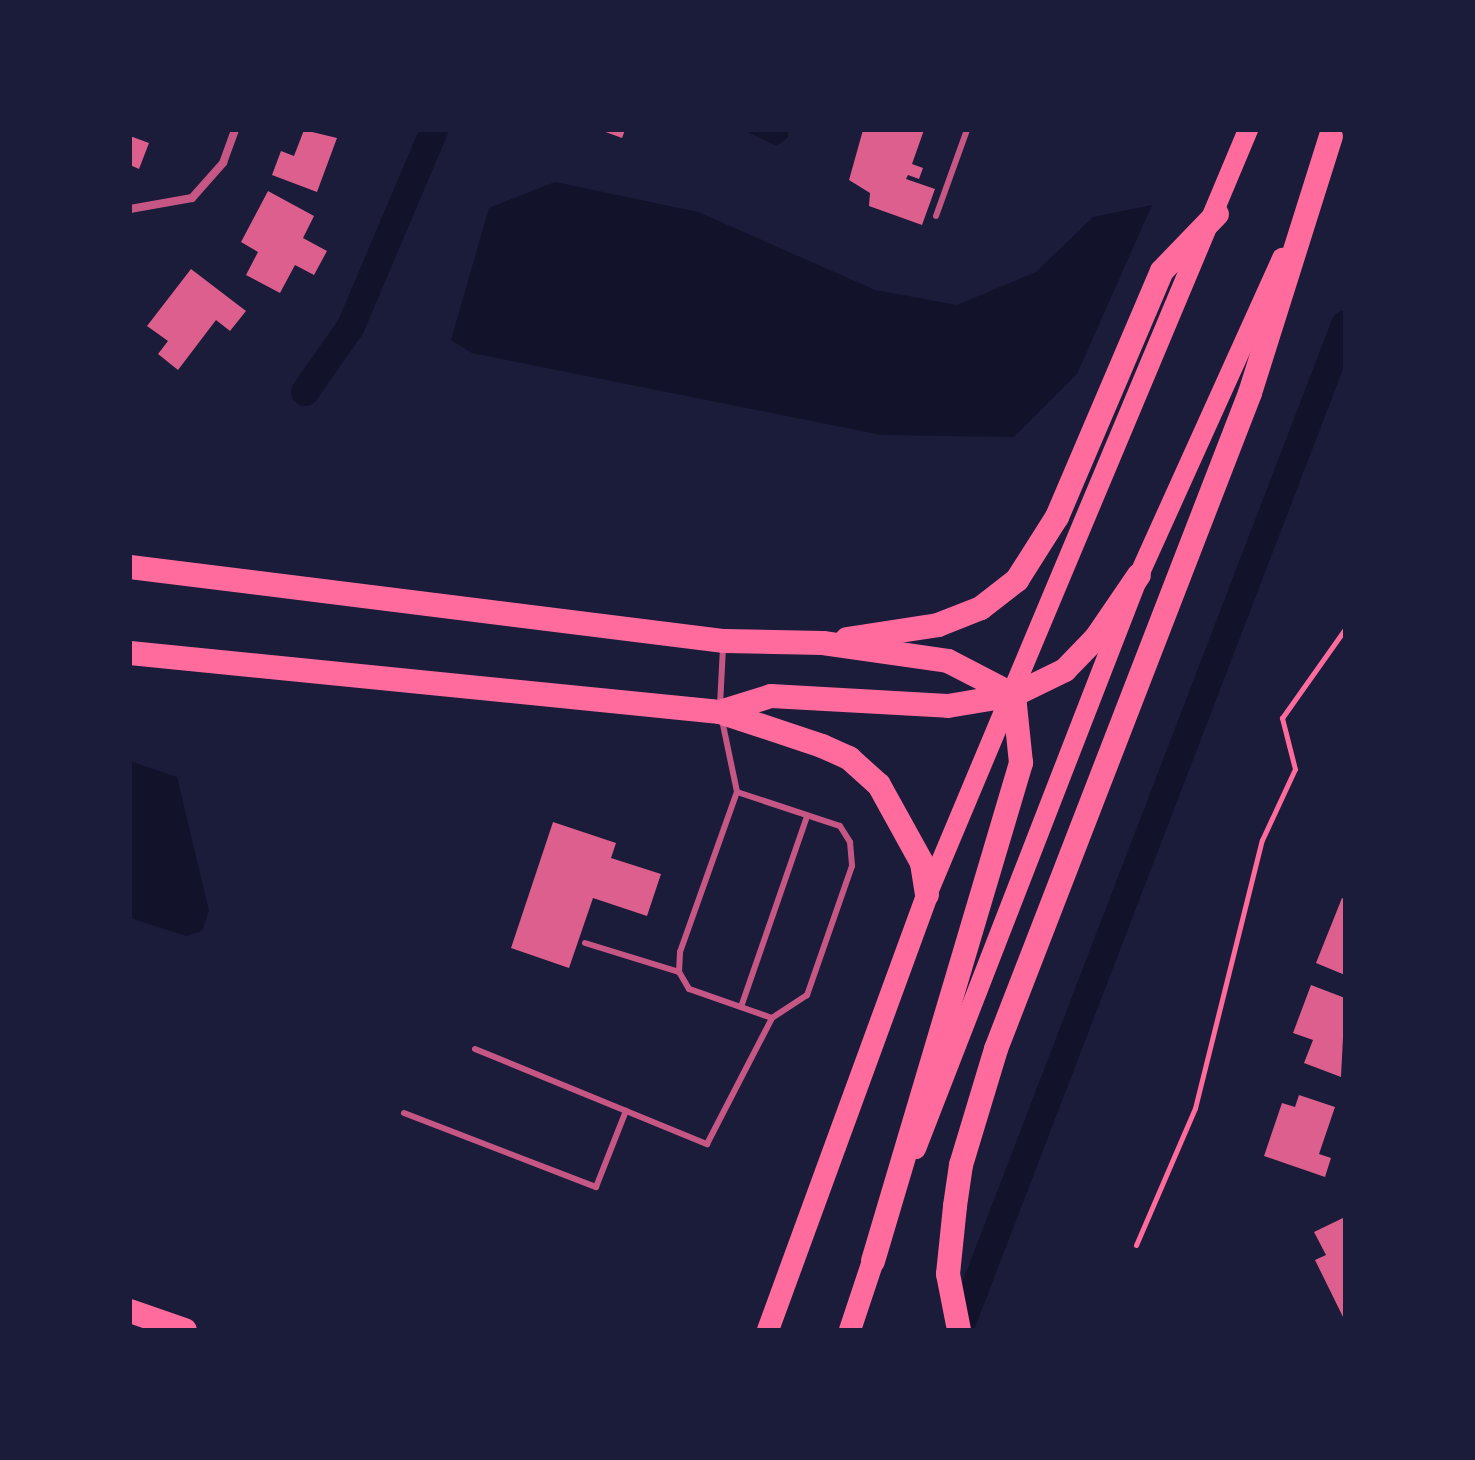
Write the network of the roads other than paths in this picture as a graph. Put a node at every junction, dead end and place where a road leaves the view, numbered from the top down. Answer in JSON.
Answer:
{"nodes":[{"id":1,"x":235,"y":130,"type":"edge"},
{"id":2,"x":967,"y":130,"type":"edge"},
{"id":3,"x":1248,"y":130,"type":"edge"},
{"id":4,"x":1332,"y":133,"type":"edge"},
{"id":5,"x":130,"y":209,"type":"edge"},
{"id":6,"x":1217,"y":214,"type":"junction"},
{"id":7,"x":936,"y":216,"type":"dead end"},
{"id":8,"x":130,"y":567,"type":"edge"},
{"id":9,"x":1139,"y":575,"type":"junction"},
{"id":10,"x":724,"y":641,"type":"junction"},
{"id":11,"x":823,"y":643,"type":"junction"},
{"id":12,"x":130,"y":653,"type":"edge"},
{"id":13,"x":1014,"y":695,"type":"junction"},
{"id":14,"x":720,"y":712,"type":"junction"},
{"id":15,"x":737,"y":792,"type":"junction"},
{"id":16,"x":807,"y":816,"type":"junction"},
{"id":17,"x":927,"y":895,"type":"junction"},
{"id":18,"x":585,"y":943,"type":"dead end"},
{"id":19,"x":679,"y":972,"type":"junction"},
{"id":20,"x":741,"y":1007,"type":"junction"},
{"id":21,"x":772,"y":1018,"type":"junction"},
{"id":22,"x":475,"y":1049,"type":"dead end"},
{"id":23,"x":626,"y":1111,"type":"junction"},
{"id":24,"x":404,"y":1113,"type":"dead end"},
{"id":25,"x":873,"y":1261,"type":"junction"},
{"id":26,"x":130,"y":1311,"type":"edge"},
{"id":27,"x":185,"y":1330,"type":"edge"},
{"id":28,"x":768,"y":1330,"type":"edge"},
{"id":29,"x":850,"y":1330,"type":"edge"},
{"id":30,"x":959,"y":1330,"type":"edge"}],
"edges":[{"from":1,"to":5,"type":"street"},
{"from":2,"to":7,"type":"lane"},
{"from":3,"to":6,"type":"main road"},
{"from":4,"to":9,"type":"main road"},
{"from":4,"to":30,"type":"highway"},
{"from":6,"to":11,"type":"highway"},
{"from":6,"to":13,"type":"main road"},
{"from":8,"to":10,"type":"highway"},
{"from":9,"to":13,"type":"highway"},
{"from":9,"to":25,"type":"main road"},
{"from":10,"to":11,"type":"highway"},
{"from":10,"to":14,"type":"lane"},
{"from":11,"to":13,"type":"highway"},
{"from":12,"to":14,"type":"highway"},
{"from":13,"to":14,"type":"highway"},
{"from":13,"to":17,"type":"main road"},
{"from":13,"to":25,"type":"highway"},
{"from":14,"to":15,"type":"lane"},
{"from":14,"to":17,"type":"highway"},
{"from":15,"to":16,"type":"lane"},
{"from":15,"to":19,"type":"lane"},
{"from":16,"to":20,"type":"lane"},
{"from":16,"to":21,"type":"lane"},
{"from":17,"to":28,"type":"highway"},
{"from":18,"to":19,"type":"lane"},
{"from":19,"to":20,"type":"lane"},
{"from":20,"to":21,"type":"lane"},
{"from":21,"to":23,"type":"lane"},
{"from":22,"to":23,"type":"lane"},
{"from":23,"to":24,"type":"lane"},
{"from":25,"to":29,"type":"highway"},
{"from":26,"to":27,"type":"highway"}]}
